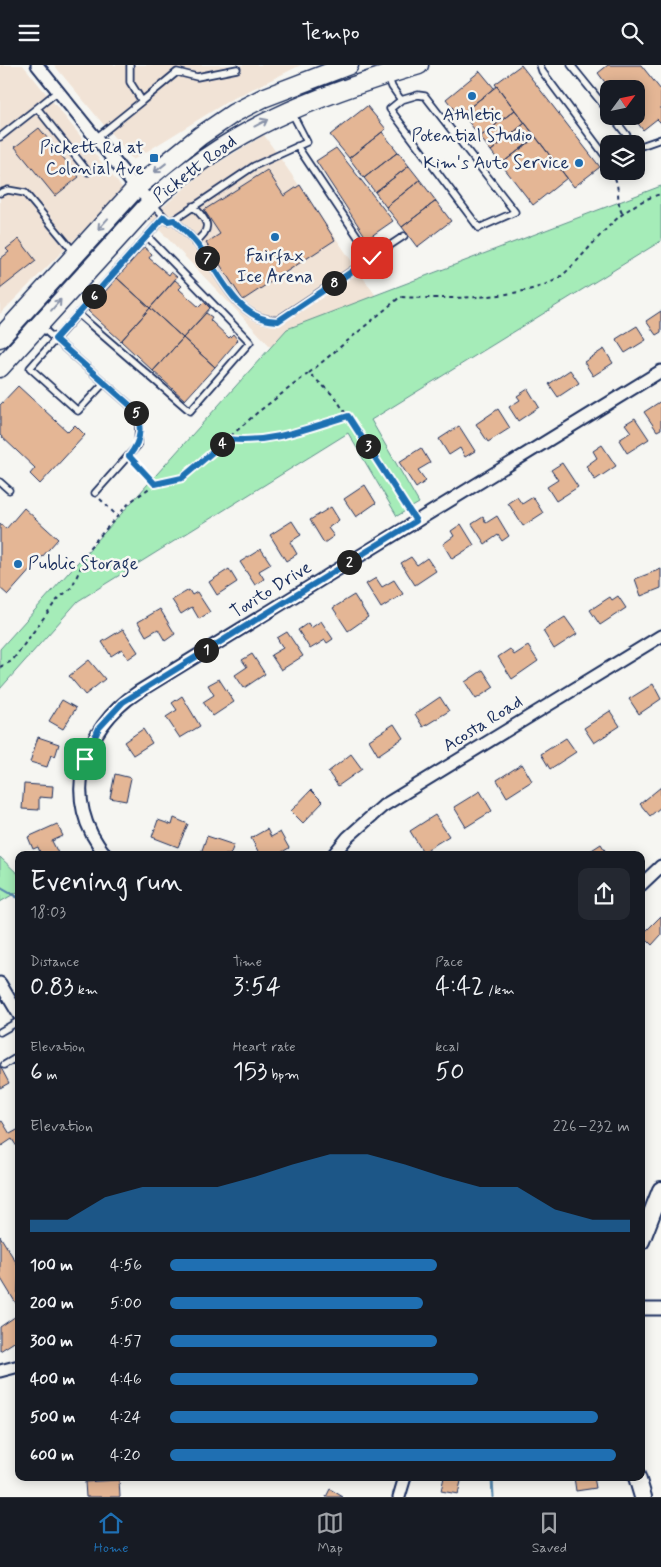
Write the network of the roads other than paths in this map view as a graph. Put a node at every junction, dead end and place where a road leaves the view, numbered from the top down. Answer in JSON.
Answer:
{"nodes":[{"id":1,"x":37,"y":65,"type":"edge"},
{"id":2,"x":130,"y":65,"type":"edge"},
{"id":3,"x":349,"y":65,"type":"edge"},
{"id":4,"x":418,"y":65,"type":"edge"},
{"id":5,"x":540,"y":65,"type":"edge"},
{"id":6,"x":571,"y":65,"type":"edge"},
{"id":7,"x":237,"y":69,"type":"dead end"},
{"id":8,"x":385,"y":70,"type":"edge"},
{"id":9,"x":58,"y":91,"type":"junction"},
{"id":10,"x":401,"y":100,"type":"junction"},
{"id":11,"x":142,"y":101,"type":"junction"},
{"id":12,"x":600,"y":101,"type":"edge"},
{"id":13,"x":37,"y":108,"type":"junction"},
{"id":14,"x":290,"y":109,"type":"junction"},
{"id":15,"x":619,"y":125,"type":"edge"},
{"id":16,"x":627,"y":135,"type":"edge"},
{"id":17,"x":0,"y":137,"type":"edge"},
{"id":18,"x":96,"y":138,"type":"junction"},
{"id":19,"x":661,"y":139,"type":"edge"},
{"id":20,"x":645,"y":145,"type":"edge"},
{"id":21,"x":297,"y":146,"type":"junction"},
{"id":22,"x":600,"y":149,"type":"edge"},
{"id":23,"x":88,"y":172,"type":"dead end"},
{"id":24,"x":136,"y":188,"type":"junction"},
{"id":25,"x":0,"y":193,"type":"edge"},
{"id":26,"x":151,"y":202,"type":"junction"},
{"id":27,"x":193,"y":206,"type":"junction"},
{"id":28,"x":164,"y":217,"type":"junction"},
{"id":29,"x":174,"y":220,"type":"junction"},
{"id":30,"x":147,"y":237,"type":"junction"},
{"id":31,"x":404,"y":237,"type":"dead end"},
{"id":32,"x":195,"y":242,"type":"junction"},
{"id":33,"x":76,"y":254,"type":"junction"},
{"id":34,"x":372,"y":258,"type":"junction"},
{"id":35,"x":78,"y":315,"type":"junction"},
{"id":36,"x":39,"y":325,"type":"junction"},
{"id":37,"x":0,"y":338,"type":"edge"},
{"id":38,"x":55,"y":339,"type":"junction"},
{"id":39,"x":0,"y":368,"type":"edge"},
{"id":40,"x":661,"y":371,"type":"edge"},
{"id":41,"x":104,"y":383,"type":"junction"},
{"id":42,"x":0,"y":482,"type":"edge"},
{"id":43,"x":9,"y":490,"type":"dead end"},
{"id":44,"x":95,"y":493,"type":"road end"},
{"id":45,"x":661,"y":636,"type":"edge"},
{"id":46,"x":103,"y":851,"type":"edge"},
{"id":47,"x":336,"y":851,"type":"edge"},
{"id":48,"x":661,"y":866,"type":"edge"},
{"id":49,"x":645,"y":881,"type":"edge"},
{"id":50,"x":0,"y":983,"type":"edge"},
{"id":51,"x":15,"y":1008,"type":"edge"},
{"id":52,"x":15,"y":1023,"type":"edge"},
{"id":53,"x":0,"y":1032,"type":"edge"},
{"id":54,"x":15,"y":1058,"type":"edge"},
{"id":55,"x":4,"y":1065,"type":"dead end"},
{"id":56,"x":661,"y":1190,"type":"edge"},
{"id":57,"x":645,"y":1231,"type":"edge"},
{"id":58,"x":645,"y":1309,"type":"edge"},
{"id":59,"x":661,"y":1309,"type":"edge"},
{"id":60,"x":15,"y":1367,"type":"edge"},
{"id":61,"x":0,"y":1371,"type":"edge"},
{"id":62,"x":404,"y":1481,"type":"edge"},
{"id":63,"x":638,"y":1481,"type":"edge"},
{"id":64,"x":399,"y":1497,"type":"edge"},
{"id":65,"x":643,"y":1497,"type":"edge"}],
"edges":[{"from":1,"to":9,"type":"street"},
{"from":2,"to":11,"type":"lane"},
{"from":3,"to":24,"type":"main road","name":"Pickett Road","one_way":true},
{"from":4,"to":8,"type":"main road","name":"Pickett Road"},
{"from":5,"to":22,"type":"lane"},
{"from":6,"to":12,"type":"lane"},
{"from":7,"to":11,"type":"lane"},
{"from":8,"to":10,"type":"lane"},
{"from":8,"to":14,"type":"main road","name":"Pickett Road"},
{"from":9,"to":13,"type":"lane"},
{"from":9,"to":18,"type":"street"},
{"from":10,"to":10,"type":"lane"},
{"from":11,"to":18,"type":"lane"},
{"from":13,"to":17,"type":"lane"},
{"from":13,"to":23,"type":"lane"},
{"from":14,"to":21,"type":"lane"},
{"from":26,"to":14,"type":"main road","name":"Pickett Road","one_way":true},
{"from":15,"to":16,"type":"lane"},
{"from":18,"to":24,"type":"street"},
{"from":19,"to":20,"type":"lane"},
{"from":21,"to":27,"type":"lane"},
{"from":21,"to":34,"type":"lane"},
{"from":24,"to":26,"type":"street"},
{"from":24,"to":33,"type":"main road","name":"Pickett Road","one_way":true},
{"from":25,"to":33,"type":"lane"},
{"from":26,"to":28,"type":"lane"},
{"from":36,"to":26,"type":"main road","name":"Pickett Road","one_way":true},
{"from":27,"to":29,"type":"lane"},
{"from":27,"to":32,"type":"lane"},
{"from":28,"to":29,"type":"lane"},
{"from":28,"to":30,"type":"lane"},
{"from":29,"to":32,"type":"lane"},
{"from":30,"to":35,"type":"lane"},
{"from":30,"to":35,"type":"lane"},
{"from":31,"to":34,"type":"lane"},
{"from":32,"to":34,"type":"lane"},
{"from":33,"to":37,"type":"main road","name":"Pickett Road"},
{"from":35,"to":38,"type":"lane"},
{"from":36,"to":38,"type":"lane"},
{"from":36,"to":39,"type":"main road","name":"Pickett Road"},
{"from":38,"to":41,"type":"lane"},
{"from":38,"to":41,"type":"lane"},
{"from":40,"to":46,"type":"street","name":"Tovito Drive"},
{"from":41,"to":44,"type":"lane"},
{"from":42,"to":43,"type":"lane"},
{"from":45,"to":47,"type":"street","name":"Acosta Road"},
{"from":48,"to":49,"type":"street"},
{"from":50,"to":51,"type":"street"},
{"from":52,"to":53,"type":"lane"},
{"from":54,"to":55,"type":"lane"},
{"from":56,"to":57,"type":"street"},
{"from":58,"to":59,"type":"street"},
{"from":60,"to":61,"type":"street"},
{"from":62,"to":64,"type":"street"},
{"from":63,"to":65,"type":"street"}]}
